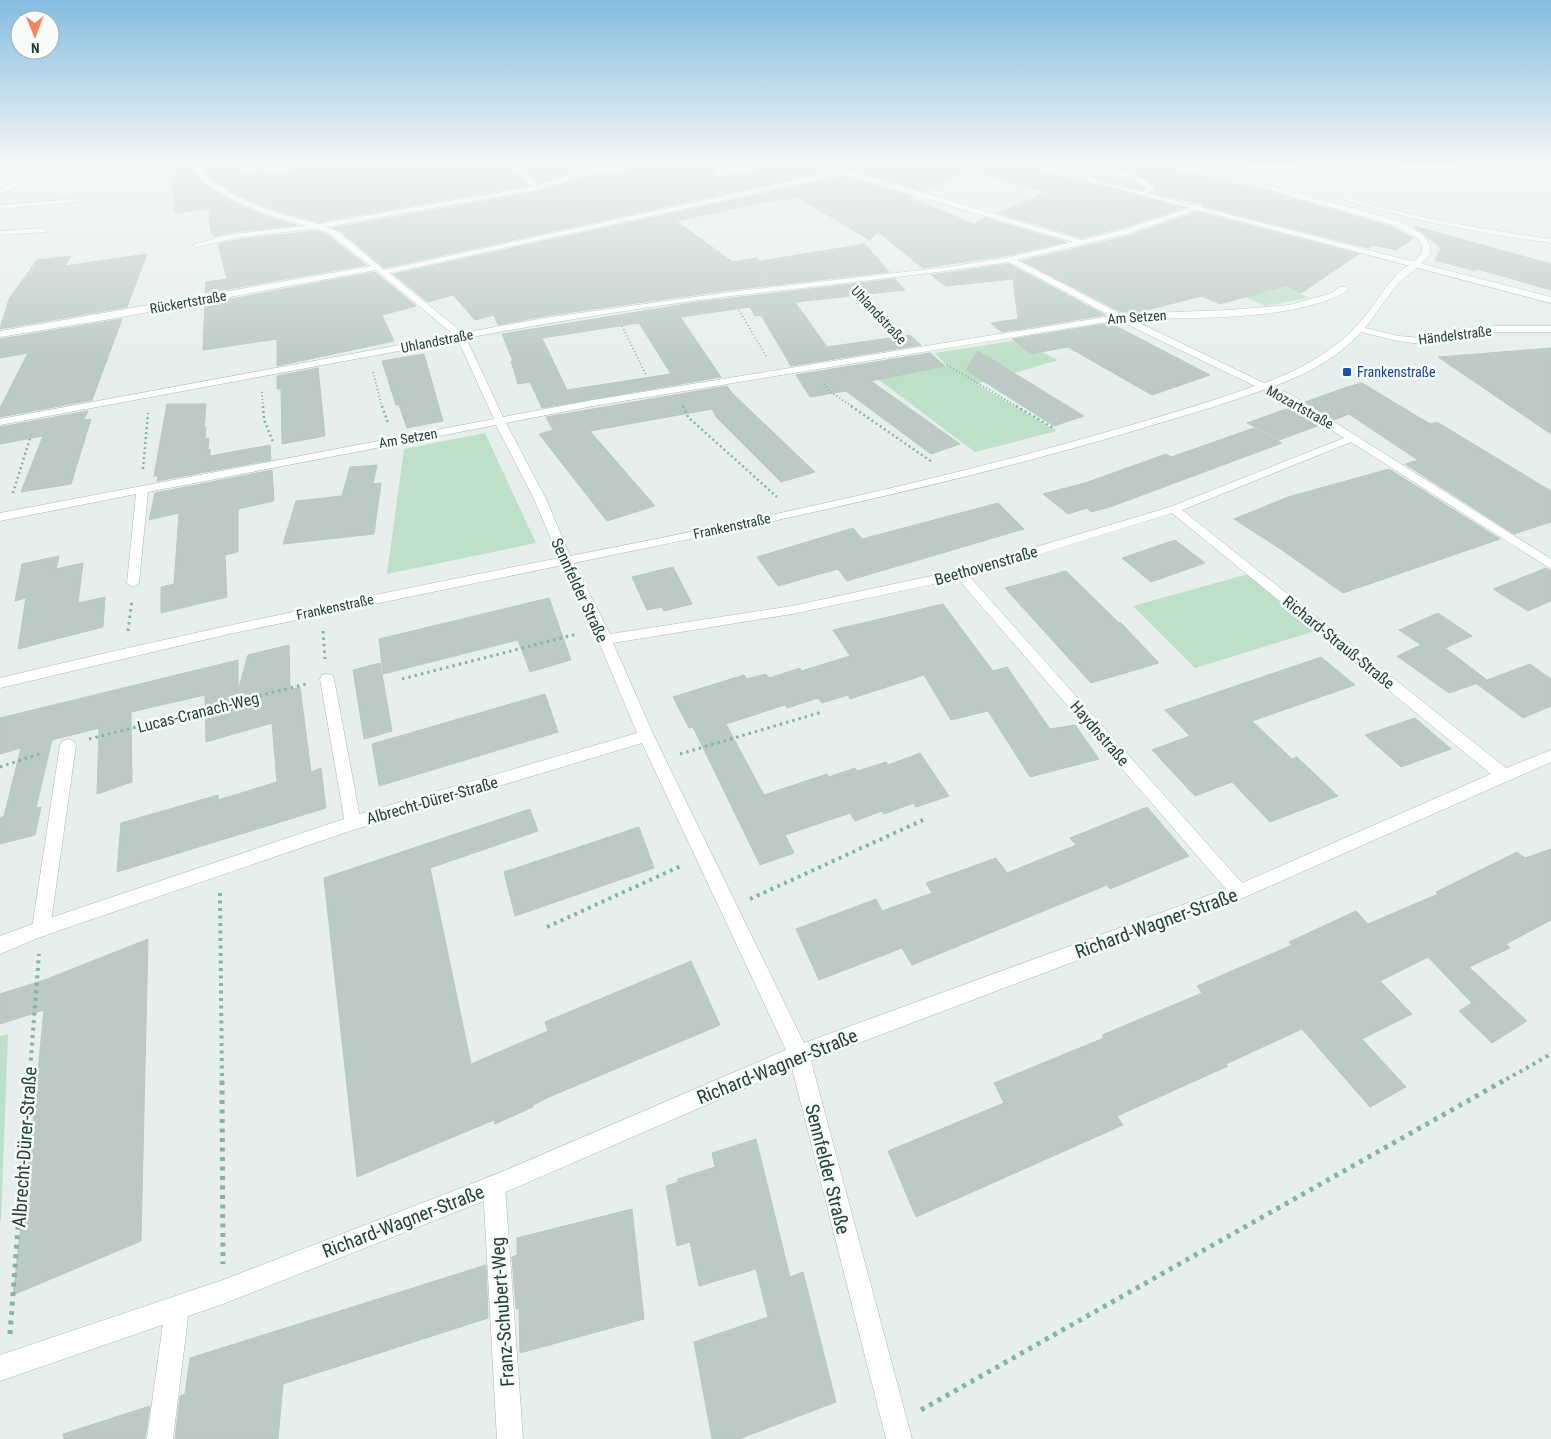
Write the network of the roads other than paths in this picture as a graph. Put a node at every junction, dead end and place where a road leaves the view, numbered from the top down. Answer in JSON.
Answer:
{"nodes":[{"id":1,"x":40,"y":230,"type":"edge"},
{"id":2,"x":292,"y":230,"type":"edge"},
{"id":3,"x":328,"y":230,"type":"edge"},
{"id":4,"x":568,"y":230,"type":"edge"},
{"id":5,"x":1042,"y":230,"type":"edge"},
{"id":6,"x":1130,"y":230,"type":"edge"},
{"id":7,"x":1285,"y":230,"type":"edge"},
{"id":8,"x":1408,"y":230,"type":"edge"},
{"id":9,"x":1481,"y":230,"type":"edge"},
{"id":10,"x":0,"y":233,"type":"edge"},
{"id":11,"x":1551,"y":241,"type":"edge"},
{"id":12,"x":1082,"y":242,"type":"junction"},
{"id":13,"x":196,"y":245,"type":"dead end"},
{"id":14,"x":1010,"y":259,"type":"junction"},
{"id":15,"x":1415,"y":265,"type":"junction"},
{"id":16,"x":380,"y":270,"type":"junction"},
{"id":17,"x":1344,"y":289,"type":"dead end"},
{"id":18,"x":1551,"y":300,"type":"edge"},
{"id":19,"x":1118,"y":317,"type":"junction"},
{"id":20,"x":1360,"y":329,"type":"junction"},
{"id":21,"x":1551,"y":329,"type":"edge"},
{"id":22,"x":0,"y":334,"type":"edge"},
{"id":23,"x":461,"y":336,"type":"junction"},
{"id":24,"x":1263,"y":386,"type":"junction"},
{"id":25,"x":0,"y":422,"type":"edge"},
{"id":26,"x":500,"y":422,"type":"junction"},
{"id":27,"x":1353,"y":438,"type":"junction"},
{"id":28,"x":142,"y":490,"type":"junction"},
{"id":29,"x":1174,"y":509,"type":"junction"},
{"id":30,"x":3,"y":516,"type":"edge"},
{"id":31,"x":566,"y":560,"type":"junction"},
{"id":32,"x":1551,"y":565,"type":"edge"},
{"id":33,"x":961,"y":574,"type":"junction"},
{"id":34,"x":133,"y":583,"type":"road end"},
{"id":35,"x":602,"y":634,"type":"junction"},
{"id":36,"x":327,"y":679,"type":"road end"},
{"id":37,"x":0,"y":683,"type":"edge"},
{"id":38,"x":646,"y":736,"type":"junction"},
{"id":39,"x":68,"y":744,"type":"road end"},
{"id":40,"x":1551,"y":756,"type":"edge"},
{"id":41,"x":1504,"y":774,"type":"junction"},
{"id":42,"x":353,"y":823,"type":"junction"},
{"id":43,"x":1239,"y":892,"type":"junction"},
{"id":44,"x":41,"y":928,"type":"junction"},
{"id":45,"x":0,"y":945,"type":"edge"},
{"id":46,"x":799,"y":1055,"type":"junction"},
{"id":47,"x":494,"y":1186,"type":"junction"},
{"id":48,"x":177,"y":1309,"type":"junction"},
{"id":49,"x":3,"y":1366,"type":"edge"},
{"id":50,"x":897,"y":1432,"type":"edge"},
{"id":51,"x":160,"y":1439,"type":"edge"},
{"id":52,"x":510,"y":1439,"type":"edge"}],
"edges":[{"from":1,"to":10,"type":"street"},
{"from":2,"to":13,"type":"street"},
{"from":3,"to":16,"type":"street"},
{"from":4,"to":16,"type":"street","name":"Rückertstraße"},
{"from":5,"to":12,"type":"street"},
{"from":6,"to":12,"type":"street","name":"Uhlandstraße"},
{"from":7,"to":15,"type":"street"},
{"from":8,"to":15,"type":"street"},
{"from":9,"to":11,"type":"street"},
{"from":12,"to":14,"type":"street","name":"Uhlandstraße"},
{"from":14,"to":19,"type":"street","name":"Mozartstraße"},
{"from":14,"to":23,"type":"street","name":"Uhlandstraße"},
{"from":15,"to":18,"type":"street"},
{"from":15,"to":20,"type":"street","name":"Frankenstraße"},
{"from":16,"to":22,"type":"street","name":"Rückertstraße"},
{"from":16,"to":23,"type":"street"},
{"from":17,"to":19,"type":"street","name":"Am Setzen"},
{"from":19,"to":24,"type":"street","name":"Mozartstraße"},
{"from":19,"to":26,"type":"street","name":"Am Setzen"},
{"from":20,"to":21,"type":"street","name":"Händelstraße"},
{"from":20,"to":24,"type":"street","name":"Frankenstraße"},
{"from":23,"to":25,"type":"street","name":"Uhlandstraße"},
{"from":23,"to":26,"type":"street","name":"Sennfelder Straße"},
{"from":24,"to":27,"type":"street","name":"Mozartstraße"},
{"from":24,"to":31,"type":"street","name":"Frankenstraße"},
{"from":26,"to":28,"type":"street","name":"Am Setzen"},
{"from":26,"to":31,"type":"street","name":"Sennfelder Straße"},
{"from":27,"to":29,"type":"street","name":"Beethovenstraße"},
{"from":27,"to":32,"type":"street","name":"Mozartstraße"},
{"from":28,"to":30,"type":"street","name":"Am Setzen"},
{"from":28,"to":34,"type":"street"},
{"from":29,"to":33,"type":"street","name":"Beethovenstraße"},
{"from":29,"to":41,"type":"street","name":"Richard-Strauß-Straße"},
{"from":31,"to":35,"type":"street","name":"Sennfelder Straße"},
{"from":31,"to":37,"type":"street","name":"Frankenstraße"},
{"from":33,"to":35,"type":"street","name":"Beethovenstraße"},
{"from":33,"to":43,"type":"street","name":"Haydnstraße"},
{"from":35,"to":38,"type":"street","name":"Sennfelder Straße"},
{"from":36,"to":42,"type":"street"},
{"from":38,"to":42,"type":"street","name":"Albrecht-Dürer-Straße"},
{"from":38,"to":46,"type":"street","name":"Sennfelder Straße"},
{"from":39,"to":44,"type":"street"},
{"from":40,"to":41,"type":"street","name":"Richard-Wagner-Straße"},
{"from":41,"to":43,"type":"street","name":"Richard-Wagner-Straße"},
{"from":42,"to":44,"type":"street","name":"Albrecht-Dürer-Straße"},
{"from":43,"to":46,"type":"street","name":"Richard-Wagner-Straße"},
{"from":44,"to":45,"type":"street","name":"Albrecht-Dürer-Straße"},
{"from":46,"to":47,"type":"street","name":"Richard-Wagner-Straße"},
{"from":46,"to":50,"type":"street","name":"Sennfelder Straße"},
{"from":47,"to":48,"type":"street","name":"Richard-Wagner-Straße"},
{"from":47,"to":52,"type":"street","name":"Franz-Schubert-Weg"},
{"from":48,"to":49,"type":"street","name":"Richard-Wagner-Straße"},
{"from":48,"to":51,"type":"street"}]}
